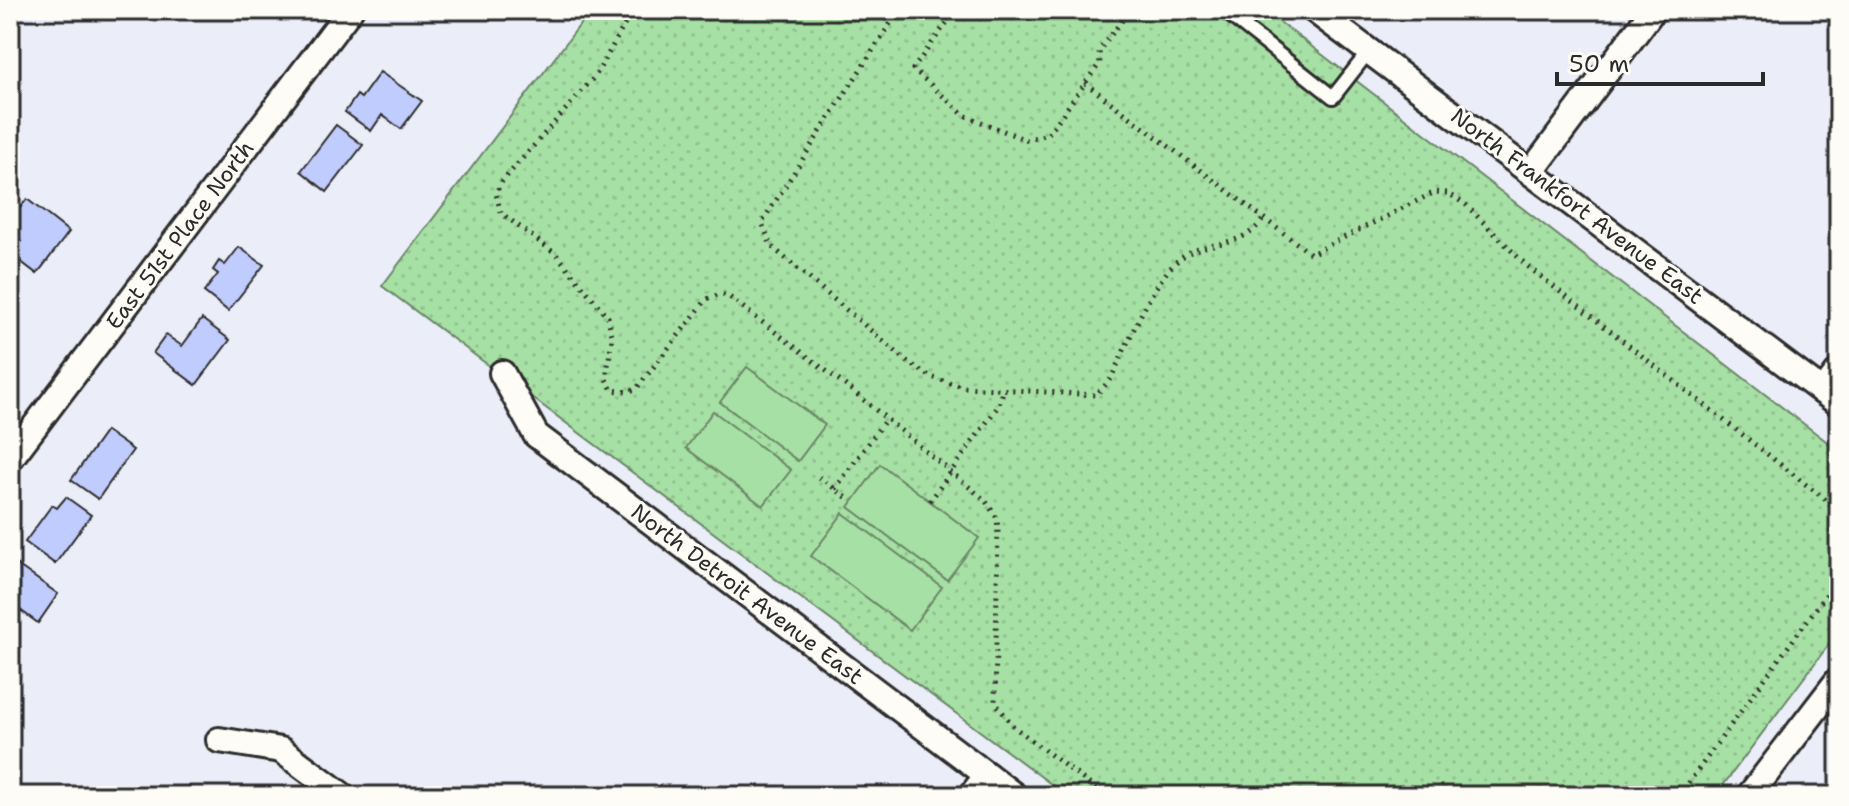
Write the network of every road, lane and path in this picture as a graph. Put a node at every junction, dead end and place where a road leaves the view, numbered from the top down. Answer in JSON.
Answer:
{"nodes":[{"id":1,"x":350,"y":10,"type":"edge"},
{"id":2,"x":633,"y":10,"type":"edge"},
{"id":3,"x":899,"y":10,"type":"edge"},
{"id":4,"x":956,"y":10,"type":"edge"},
{"id":5,"x":1130,"y":10,"type":"edge"},
{"id":6,"x":1314,"y":10,"type":"edge"},
{"id":7,"x":1653,"y":10,"type":"edge"},
{"id":8,"x":1230,"y":12,"type":"edge"},
{"id":9,"x":1369,"y":51,"type":"junction"},
{"id":10,"x":1085,"y":83,"type":"junction"},
{"id":11,"x":1532,"y":171,"type":"junction"},
{"id":12,"x":1264,"y":218,"type":"junction"},
{"id":13,"x":1839,"y":371,"type":"edge"},
{"id":14,"x":502,"y":373,"type":"dead end"},
{"id":15,"x":1003,"y":390,"type":"junction"},
{"id":16,"x":1831,"y":398,"type":"edge"},
{"id":17,"x":886,"y":419,"type":"junction"},
{"id":18,"x":10,"y":459,"type":"edge"},
{"id":19,"x":951,"y":472,"type":"junction"},
{"id":20,"x":819,"y":477,"type":"dead end"},
{"id":21,"x":835,"y":489,"type":"junction"},
{"id":22,"x":850,"y":500,"type":"dead end"},
{"id":23,"x":930,"y":501,"type":"dead end"},
{"id":24,"x":1839,"y":515,"type":"edge"},
{"id":25,"x":1839,"y":577,"type":"edge"},
{"id":26,"x":1839,"y":679,"type":"edge"},
{"id":27,"x":219,"y":740,"type":"dead end"},
{"id":28,"x":987,"y":775,"type":"junction"},
{"id":29,"x":343,"y":796,"type":"edge"},
{"id":30,"x":971,"y":796,"type":"edge"},
{"id":31,"x":1015,"y":796,"type":"edge"},
{"id":32,"x":1105,"y":796,"type":"edge"},
{"id":33,"x":1679,"y":796,"type":"edge"},
{"id":34,"x":1749,"y":796,"type":"edge"}],
"edges":[{"from":1,"to":18,"type":"street","name":"East 51st Place North"},
{"from":2,"to":17,"type":"path"},
{"from":3,"to":15,"type":"path"},
{"from":4,"to":10,"type":"path"},
{"from":5,"to":10,"type":"path"},
{"from":6,"to":9,"type":"street","name":"North Frankfort Avenue East"},
{"from":7,"to":11,"type":"street"},
{"from":8,"to":9,"type":"lane"},
{"from":9,"to":11,"type":"street","name":"North Frankfort Avenue East"},
{"from":10,"to":12,"type":"path"},
{"from":11,"to":16,"type":"street","name":"North Frankfort Avenue East"},
{"from":12,"to":15,"type":"path"},
{"from":12,"to":24,"type":"path"},
{"from":13,"to":16,"type":"street"},
{"from":14,"to":28,"type":"street","name":"North Detroit Avenue East"},
{"from":15,"to":19,"type":"path"},
{"from":17,"to":19,"type":"path"},
{"from":17,"to":21,"type":"path"},
{"from":19,"to":23,"type":"path"},
{"from":19,"to":32,"type":"path"},
{"from":20,"to":21,"type":"path"},
{"from":21,"to":22,"type":"path"},
{"from":25,"to":33,"type":"path"},
{"from":26,"to":34,"type":"street"},
{"from":27,"to":29,"type":"street"},
{"from":28,"to":30,"type":"street"},
{"from":28,"to":31,"type":"street","name":"North Detroit Avenue East"}]}
